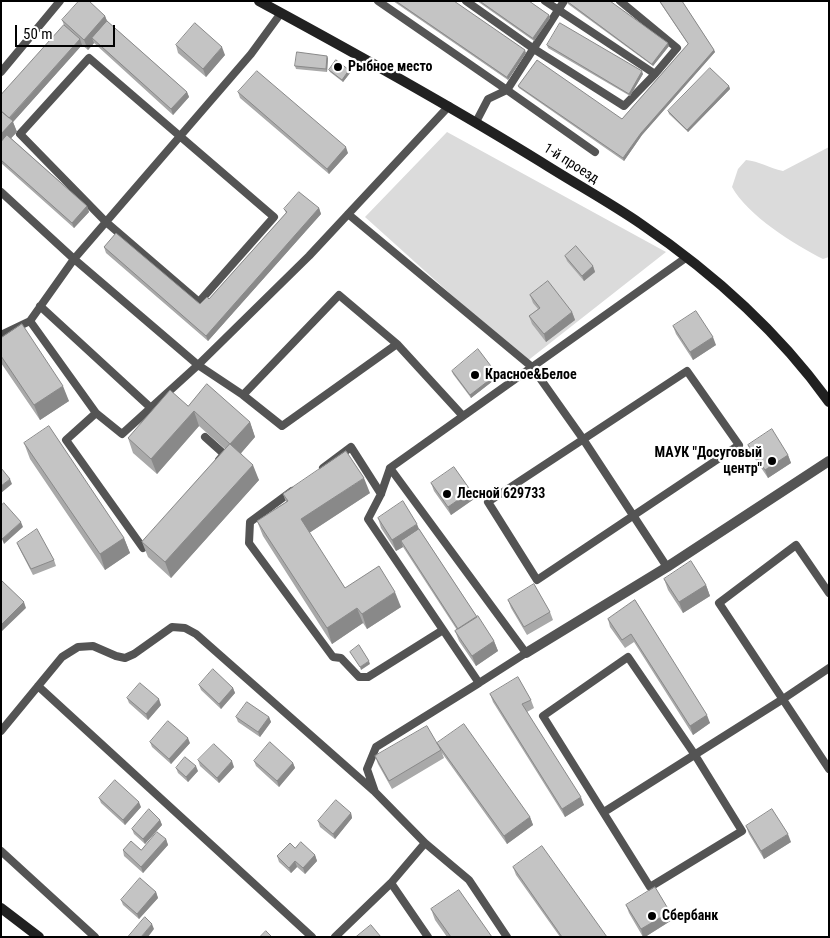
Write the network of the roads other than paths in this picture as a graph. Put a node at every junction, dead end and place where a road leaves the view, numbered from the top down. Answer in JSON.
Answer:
{"nodes":[{"id":1,"x":60,"y":1,"type":"edge"},
{"id":2,"x":259,"y":1,"type":"edge"},
{"id":3,"x":378,"y":1,"type":"edge"},
{"id":4,"x":466,"y":1,"type":"edge"},
{"id":5,"x":545,"y":1,"type":"edge"},
{"id":6,"x":564,"y":1,"type":"edge"},
{"id":7,"x":620,"y":1,"type":"edge"},
{"id":8,"x":638,"y":1,"type":"edge"},
{"id":9,"x":631,"y":9,"type":"junction"},
{"id":10,"x":559,"y":10,"type":"junction"},
{"id":11,"x":281,"y":13,"type":"junction"},
{"id":12,"x":534,"y":49,"type":"junction"},
{"id":13,"x":1,"y":72,"type":"edge"},
{"id":14,"x":655,"y":74,"type":"junction"},
{"id":15,"x":507,"y":90,"type":"junction"},
{"id":16,"x":449,"y":106,"type":"junction"},
{"id":17,"x":476,"y":122,"type":"junction"},
{"id":18,"x":181,"y":136,"type":"junction"},
{"id":19,"x":595,"y":152,"type":"dead end"},
{"id":20,"x":1,"y":192,"type":"edge"},
{"id":21,"x":348,"y":214,"type":"junction"},
{"id":22,"x":106,"y":222,"type":"junction"},
{"id":23,"x":687,"y":257,"type":"junction"},
{"id":24,"x":74,"y":259,"type":"junction"},
{"id":25,"x":40,"y":306,"type":"junction"},
{"id":26,"x":30,"y":321,"type":"junction"},
{"id":27,"x":1,"y":335,"type":"edge"},
{"id":28,"x":396,"y":344,"type":"junction"},
{"id":29,"x":198,"y":365,"type":"junction"},
{"id":30,"x":532,"y":366,"type":"junction"},
{"id":31,"x":243,"y":395,"type":"junction"},
{"id":32,"x":829,"y":402,"type":"edge"},
{"id":33,"x":151,"y":408,"type":"junction"},
{"id":34,"x":96,"y":413,"type":"junction"},
{"id":35,"x":462,"y":415,"type":"junction"},
{"id":36,"x":205,"y":437,"type":"edge"},
{"id":37,"x":583,"y":439,"type":"junction"},
{"id":38,"x":829,"y":461,"type":"edge"},
{"id":39,"x":390,"y":468,"type":"junction"},
{"id":40,"x":211,"y":469,"type":"edge"},
{"id":41,"x":320,"y":470,"type":"edge"},
{"id":42,"x":296,"y":487,"type":"edge"},
{"id":43,"x":381,"y":494,"type":"junction"},
{"id":44,"x":634,"y":517,"type":"junction"},
{"id":45,"x":156,"y":534,"type":"edge"},
{"id":46,"x":667,"y":567,"type":"junction"},
{"id":47,"x":829,"y":593,"type":"edge"},
{"id":48,"x":443,"y":630,"type":"junction"},
{"id":49,"x":526,"y":653,"type":"junction"},
{"id":50,"x":829,"y":668,"type":"edge"},
{"id":51,"x":479,"y":682,"type":"junction"},
{"id":52,"x":38,"y":686,"type":"junction"},
{"id":53,"x":783,"y":700,"type":"junction"},
{"id":54,"x":1,"y":731,"type":"edge"},
{"id":55,"x":695,"y":755,"type":"junction"},
{"id":56,"x":829,"y":769,"type":"edge"},
{"id":57,"x":375,"y":792,"type":"junction"},
{"id":58,"x":604,"y":812,"type":"junction"},
{"id":59,"x":425,"y":843,"type":"junction"},
{"id":60,"x":1,"y":851,"type":"edge"},
{"id":61,"x":391,"y":883,"type":"junction"},
{"id":62,"x":1,"y":908,"type":"edge"},
{"id":63,"x":39,"y":937,"type":"edge"},
{"id":64,"x":95,"y":937,"type":"edge"},
{"id":65,"x":312,"y":937,"type":"edge"},
{"id":66,"x":335,"y":937,"type":"edge"},
{"id":67,"x":428,"y":937,"type":"edge"},
{"id":68,"x":507,"y":937,"type":"edge"}],
"edges":[{"from":1,"to":13,"type":"lane"},
{"from":2,"to":11,"type":"street","name":"1-й проезд"},
{"from":3,"to":15,"type":"lane"},
{"from":4,"to":12,"type":"lane"},
{"from":5,"to":10,"type":"lane"},
{"from":6,"to":10,"type":"lane"},
{"from":7,"to":9,"type":"lane"},
{"from":8,"to":9,"type":"lane"},
{"from":9,"to":14,"type":"lane"},
{"from":10,"to":12,"type":"lane"},
{"from":10,"to":14,"type":"lane"},
{"from":11,"to":16,"type":"street","name":"1-й проезд"},
{"from":11,"to":18,"type":"lane"},
{"from":12,"to":14,"type":"lane"},
{"from":12,"to":15,"type":"lane"},
{"from":15,"to":17,"type":"lane"},
{"from":15,"to":19,"type":"lane"},
{"from":16,"to":17,"type":"street","name":"1-й проезд"},
{"from":16,"to":21,"type":"lane"},
{"from":17,"to":23,"type":"street","name":"1-й проезд"},
{"from":18,"to":22,"type":"lane"},
{"from":18,"to":22,"type":"lane"},
{"from":18,"to":22,"type":"lane"},
{"from":20,"to":24,"type":"lane"},
{"from":21,"to":29,"type":"lane"},
{"from":21,"to":30,"type":"lane"},
{"from":22,"to":24,"type":"lane"},
{"from":23,"to":30,"type":"lane"},
{"from":23,"to":32,"type":"street","name":"1-й проезд"},
{"from":24,"to":25,"type":"lane"},
{"from":24,"to":29,"type":"lane"},
{"from":25,"to":26,"type":"lane"},
{"from":25,"to":33,"type":"lane"},
{"from":26,"to":27,"type":"lane"},
{"from":26,"to":34,"type":"lane"},
{"from":28,"to":31,"type":"lane"},
{"from":28,"to":31,"type":"lane"},
{"from":28,"to":35,"type":"lane"},
{"from":29,"to":31,"type":"lane"},
{"from":29,"to":33,"type":"lane"},
{"from":30,"to":35,"type":"lane"},
{"from":30,"to":37,"type":"lane"},
{"from":33,"to":34,"type":"lane"},
{"from":34,"to":45,"type":"lane"},
{"from":35,"to":39,"type":"lane"},
{"from":36,"to":40,"type":"lane"},
{"from":37,"to":44,"type":"lane"},
{"from":37,"to":44,"type":"lane"},
{"from":37,"to":44,"type":"lane"},
{"from":38,"to":46,"type":"street"},
{"from":39,"to":43,"type":"lane"},
{"from":39,"to":49,"type":"lane"},
{"from":41,"to":43,"type":"lane"},
{"from":42,"to":48,"type":"lane"},
{"from":43,"to":48,"type":"lane"},
{"from":44,"to":46,"type":"lane"},
{"from":46,"to":49,"type":"street"},
{"from":47,"to":53,"type":"lane"},
{"from":48,"to":51,"type":"lane"},
{"from":49,"to":51,"type":"lane"},
{"from":50,"to":53,"type":"lane"},
{"from":51,"to":57,"type":"lane"},
{"from":52,"to":54,"type":"lane"},
{"from":52,"to":57,"type":"lane"},
{"from":52,"to":65,"type":"lane"},
{"from":53,"to":55,"type":"lane"},
{"from":53,"to":56,"type":"lane"},
{"from":55,"to":58,"type":"lane"},
{"from":55,"to":58,"type":"lane"},
{"from":55,"to":58,"type":"lane"},
{"from":57,"to":59,"type":"lane"},
{"from":59,"to":61,"type":"lane"},
{"from":59,"to":68,"type":"lane"},
{"from":60,"to":64,"type":"lane"},
{"from":61,"to":66,"type":"lane"},
{"from":61,"to":67,"type":"lane"},
{"from":62,"to":63,"type":"street"}]}
